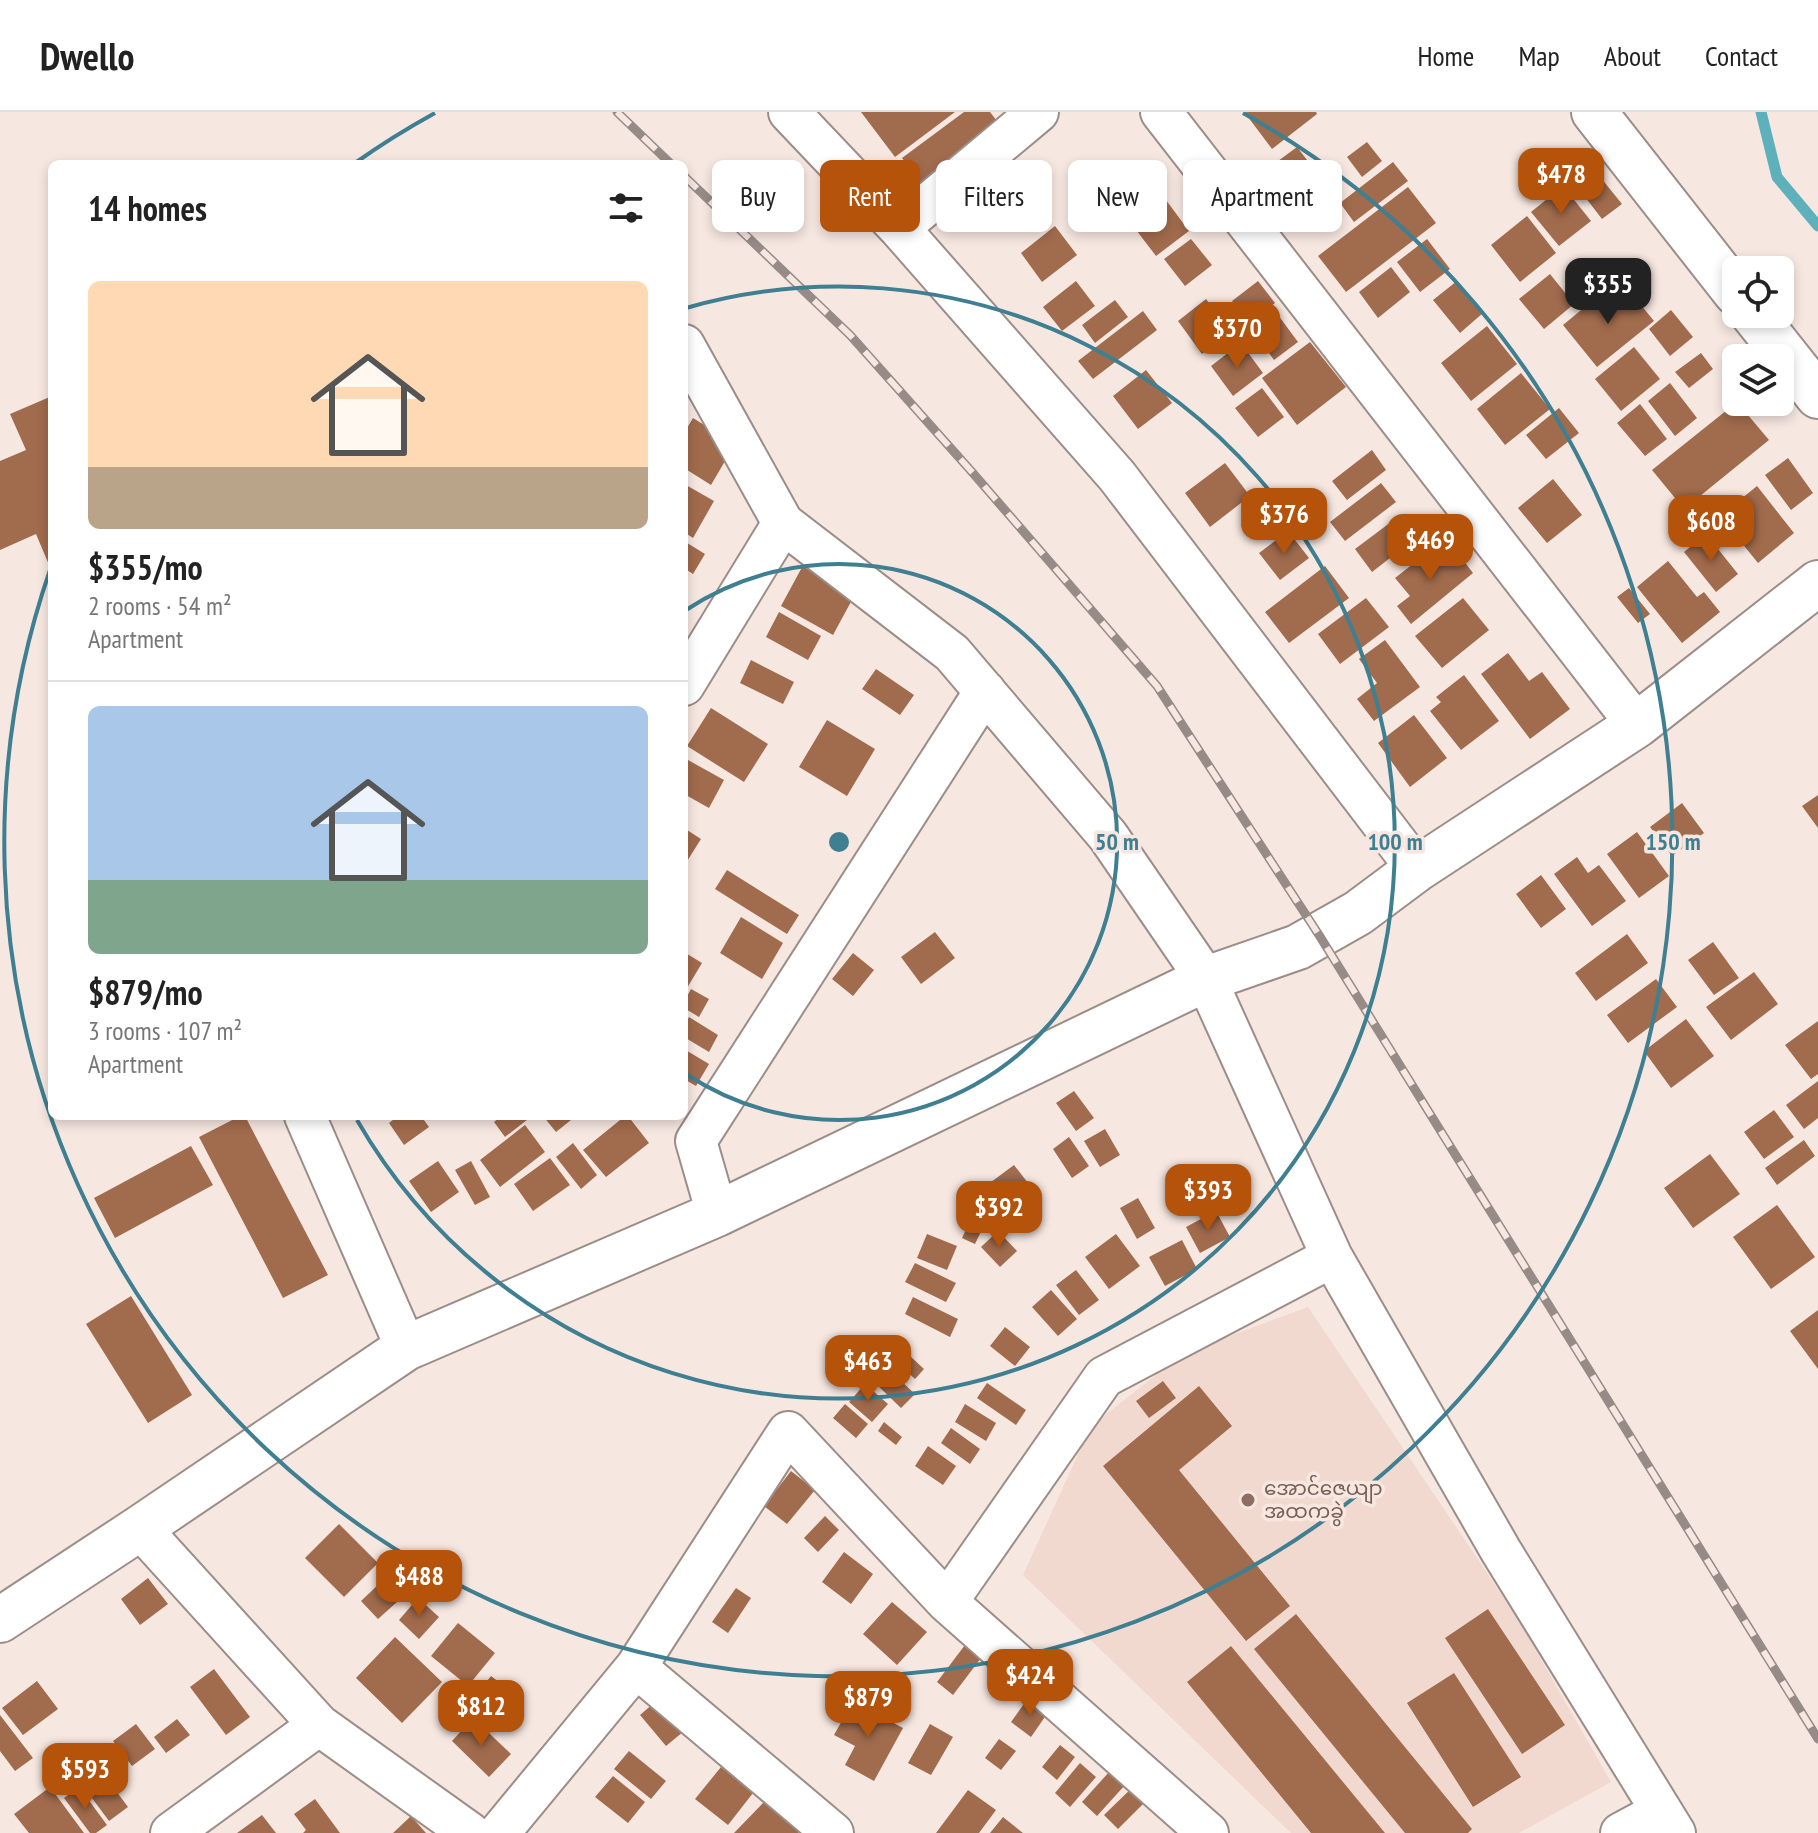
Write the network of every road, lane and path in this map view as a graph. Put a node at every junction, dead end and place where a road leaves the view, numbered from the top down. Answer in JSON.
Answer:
{"nodes":[{"id":1,"x":789,"y":112,"type":"edge"},
{"id":2,"x":1038,"y":112,"type":"edge"},
{"id":3,"x":1161,"y":112,"type":"edge"},
{"id":4,"x":1594,"y":112,"type":"edge"},
{"id":5,"x":835,"y":160,"type":"edge"},
{"id":6,"x":920,"y":210,"type":"edge"},
{"id":7,"x":903,"y":232,"type":"edge"},
{"id":8,"x":1722,"y":275,"type":"edge"},
{"id":9,"x":1764,"y":328,"type":"edge"},
{"id":10,"x":688,"y":352,"type":"edge"},
{"id":11,"x":1818,"y":396,"type":"edge"},
{"id":12,"x":783,"y":523,"type":"junction"},
{"id":13,"x":1818,"y":583,"type":"edge"},
{"id":14,"x":688,"y":678,"type":"edge"},
{"id":15,"x":985,"y":691,"type":"junction"},
{"id":16,"x":1637,"y":725,"type":"junction"},
{"id":17,"x":1417,"y":869,"type":"junction"},
{"id":18,"x":1206,"y":979,"type":"junction"},
{"id":19,"x":307,"y":1120,"type":"edge"},
{"id":20,"x":717,"y":1214,"type":"junction"},
{"id":21,"x":1332,"y":1257,"type":"junction"},
{"id":22,"x":406,"y":1348,"type":"junction"},
{"id":23,"x":140,"y":1528,"type":"junction"},
{"id":24,"x":947,"y":1602,"type":"junction"},
{"id":25,"x":0,"y":1620,"type":"edge"},
{"id":26,"x":636,"y":1667,"type":"junction"},
{"id":27,"x":319,"y":1725,"type":"junction"},
{"id":28,"x":1668,"y":1822,"type":"edge"},
{"id":29,"x":171,"y":1833,"type":"edge"},
{"id":30,"x":470,"y":1833,"type":"edge"},
{"id":31,"x":499,"y":1833,"type":"edge"},
{"id":32,"x":833,"y":1833,"type":"edge"},
{"id":33,"x":1208,"y":1833,"type":"edge"},
{"id":34,"x":1621,"y":1833,"type":"edge"}],
"edges":[{"from":1,"to":5,"type":"street"},
{"from":2,"to":6,"type":"street"},
{"from":3,"to":16,"type":"street"},
{"from":4,"to":8,"type":"street"},
{"from":7,"to":17,"type":"street"},
{"from":9,"to":11,"type":"street"},
{"from":10,"to":12,"type":"street"},
{"from":12,"to":14,"type":"street"},
{"from":12,"to":15,"type":"street"},
{"from":13,"to":16,"type":"street"},
{"from":15,"to":18,"type":"street"},
{"from":15,"to":20,"type":"street"},
{"from":16,"to":17,"type":"street"},
{"from":17,"to":18,"type":"street"},
{"from":18,"to":20,"type":"street"},
{"from":18,"to":21,"type":"street"},
{"from":19,"to":22,"type":"street"},
{"from":20,"to":22,"type":"street"},
{"from":21,"to":24,"type":"street"},
{"from":21,"to":28,"type":"street"},
{"from":22,"to":23,"type":"street"},
{"from":23,"to":25,"type":"street"},
{"from":23,"to":27,"type":"street"},
{"from":24,"to":26,"type":"street"},
{"from":24,"to":33,"type":"street"},
{"from":26,"to":31,"type":"street"},
{"from":26,"to":32,"type":"street"},
{"from":27,"to":29,"type":"street"},
{"from":27,"to":30,"type":"street"},
{"from":28,"to":34,"type":"street"}]}
